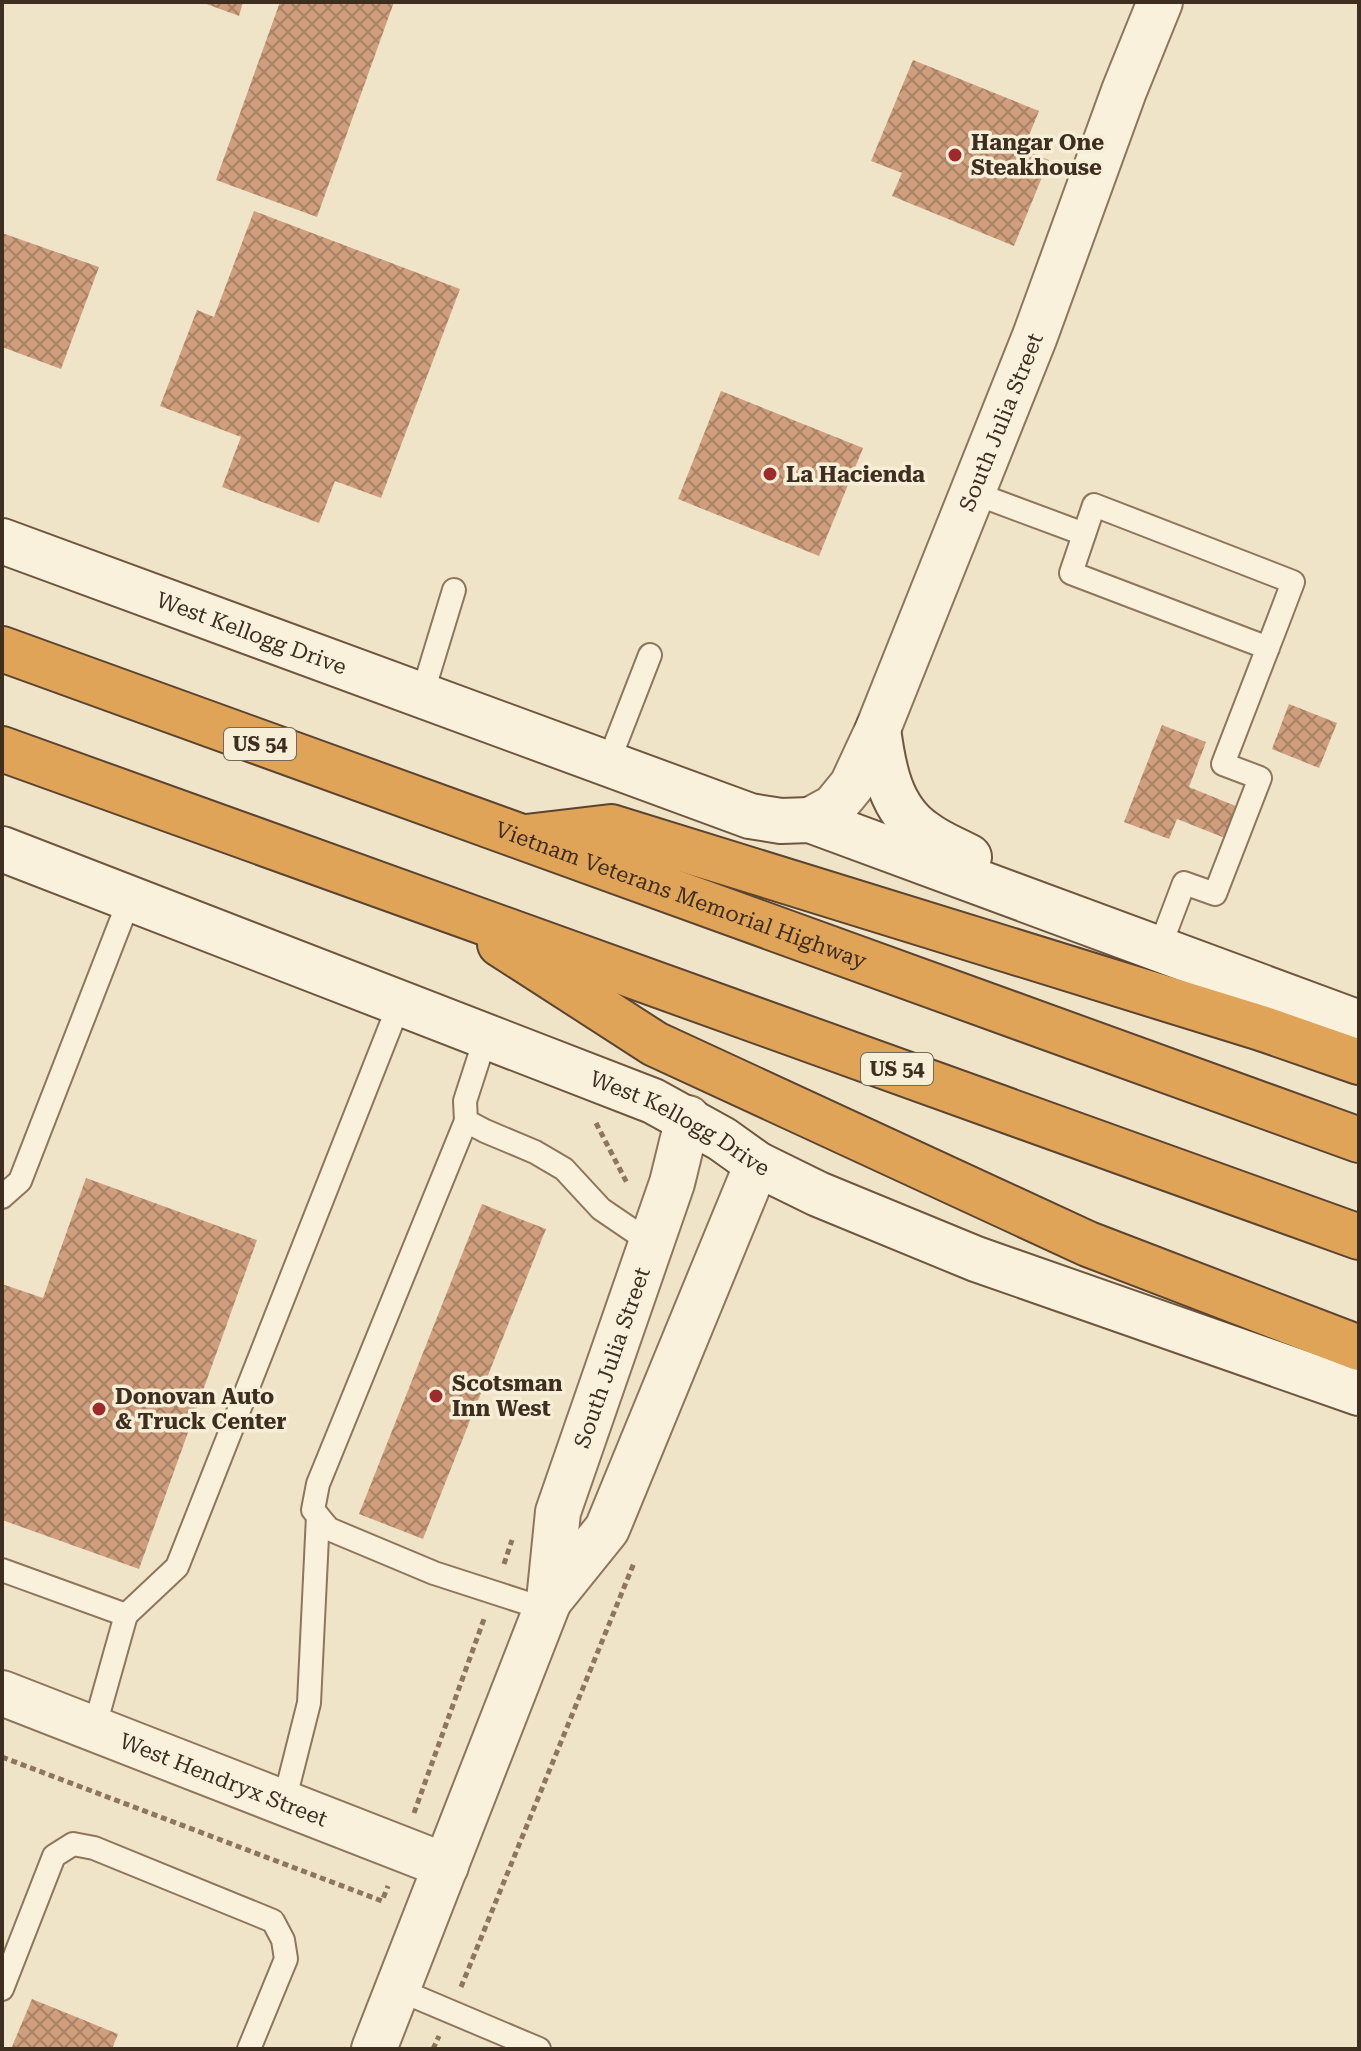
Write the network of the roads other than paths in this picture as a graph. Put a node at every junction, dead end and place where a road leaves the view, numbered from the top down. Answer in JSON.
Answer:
{"nodes":[{"id":1,"x":1160,"y":2,"type":"edge"},
{"id":2,"x":974,"y":493,"type":"junction"},
{"id":3,"x":1084,"y":534,"type":"junction"},
{"id":4,"x":2,"y":541,"type":"edge"},
{"id":5,"x":454,"y":590,"type":"dead end"},
{"id":6,"x":1268,"y":648,"type":"junction"},
{"id":7,"x":2,"y":649,"type":"edge"},
{"id":8,"x":650,"y":655,"type":"dead end"},
{"id":9,"x":422,"y":695,"type":"junction"},
{"id":10,"x":878,"y":729,"type":"junction"},
{"id":11,"x":2,"y":749,"type":"edge"},
{"id":12,"x":608,"y":763,"type":"junction"},
{"id":13,"x":810,"y":820,"type":"junction"},
{"id":14,"x":518,"y":838,"type":"junction"},
{"id":15,"x":2,"y":849,"type":"edge"},
{"id":16,"x":130,"y":898,"type":"junction"},
{"id":17,"x":434,"y":902,"type":"junction"},
{"id":18,"x":1090,"y":923,"type":"junction"},
{"id":19,"x":1159,"y":949,"type":"junction"},
{"id":20,"x":400,"y":1002,"type":"junction"},
{"id":21,"x":1359,"y":1023,"type":"edge"},
{"id":22,"x":486,"y":1036,"type":"junction"},
{"id":23,"x":1359,"y":1062,"type":"edge"},
{"id":24,"x":688,"y":1118,"type":"junction"},
{"id":25,"x":466,"y":1121,"type":"junction"},
{"id":26,"x":1359,"y":1140,"type":"edge"},
{"id":27,"x":757,"y":1164,"type":"junction"},
{"id":28,"x":2,"y":1197,"type":"edge"},
{"id":29,"x":639,"y":1234,"type":"junction"},
{"id":30,"x":1359,"y":1237,"type":"edge"},
{"id":31,"x":1359,"y":1348,"type":"edge"},
{"id":32,"x":1359,"y":1393,"type":"edge"},
{"id":33,"x":318,"y":1516,"type":"junction"},
{"id":34,"x":2,"y":1570,"type":"edge"},
{"id":35,"x":547,"y":1605,"type":"junction"},
{"id":36,"x":126,"y":1615,"type":"junction"},
{"id":37,"x":2,"y":1693,"type":"edge"},
{"id":38,"x":94,"y":1729,"type":"junction"},
{"id":39,"x":284,"y":1802,"type":"junction"},
{"id":40,"x":446,"y":1866,"type":"junction"},
{"id":41,"x":2,"y":1989,"type":"edge"},
{"id":42,"x":397,"y":1989,"type":"junction"},
{"id":43,"x":526,"y":2047,"type":"edge"},
{"id":44,"x":249,"y":2049,"type":"edge"},
{"id":45,"x":374,"y":2049,"type":"edge"}],
"edges":[{"from":1,"to":2,"type":"main road","name":"South Julia Street"},
{"from":2,"to":3,"type":"lane"},
{"from":2,"to":10,"type":"main road","name":"South Julia Street"},
{"from":3,"to":6,"type":"lane"},
{"from":3,"to":6,"type":"lane"},
{"from":4,"to":9,"type":"main road","name":"West Kellogg Drive"},
{"from":5,"to":9,"type":"lane"},
{"from":6,"to":19,"type":"lane"},
{"from":7,"to":14,"type":"highway","name":"Vietnam Veterans Memorial Highway","number":"US 54"},
{"from":8,"to":12,"type":"lane"},
{"from":9,"to":12,"type":"main road","name":"West Kellogg Drive"},
{"from":10,"to":13,"type":"main road","name":"South Julia Street"},
{"from":10,"to":18,"type":"main road"},
{"from":11,"to":17,"type":"highway","number":"US 54"},
{"from":12,"to":13,"type":"main road","name":"West Kellogg Drive"},
{"from":13,"to":18,"type":"main road","name":"West Kellogg Drive"},
{"from":14,"to":23,"type":"highway"},
{"from":14,"to":26,"type":"highway","name":"Vietnam Veterans Memorial Highway","number":"US 54"},
{"from":15,"to":16,"type":"main road","name":"West Kellogg Drive"},
{"from":16,"to":20,"type":"main road","name":"West Kellogg Drive"},
{"from":16,"to":28,"type":"lane"},
{"from":17,"to":30,"type":"highway","number":"US 54"},
{"from":17,"to":31,"type":"highway"},
{"from":18,"to":19,"type":"main road","name":"West Kellogg Drive"},
{"from":19,"to":21,"type":"main road","name":"West Kellogg Drive"},
{"from":20,"to":22,"type":"main road","name":"West Kellogg Drive"},
{"from":20,"to":36,"type":"lane"},
{"from":22,"to":24,"type":"main road","name":"West Kellogg Drive"},
{"from":22,"to":25,"type":"lane"},
{"from":24,"to":27,"type":"main road","name":"West Kellogg Drive"},
{"from":24,"to":29,"type":"main road","name":"South Julia Street"},
{"from":25,"to":29,"type":"lane"},
{"from":25,"to":33,"type":"lane"},
{"from":27,"to":32,"type":"main road","name":"West Kellogg Drive"},
{"from":27,"to":35,"type":"main road","name":"South Julia Street"},
{"from":29,"to":35,"type":"main road","name":"South Julia Street"},
{"from":33,"to":35,"type":"lane"},
{"from":33,"to":39,"type":"lane"},
{"from":34,"to":36,"type":"lane"},
{"from":35,"to":40,"type":"main road","name":"South Julia Street"},
{"from":36,"to":38,"type":"lane"},
{"from":37,"to":38,"type":"main road","name":"West Hendryx Street"},
{"from":38,"to":39,"type":"main road","name":"West Hendryx Street"},
{"from":39,"to":40,"type":"main road","name":"West Hendryx Street"},
{"from":40,"to":42,"type":"main road","name":"South Julia Street"},
{"from":41,"to":44,"type":"lane"},
{"from":42,"to":43,"type":"lane"},
{"from":42,"to":45,"type":"main road","name":"South Julia Street"}]}
